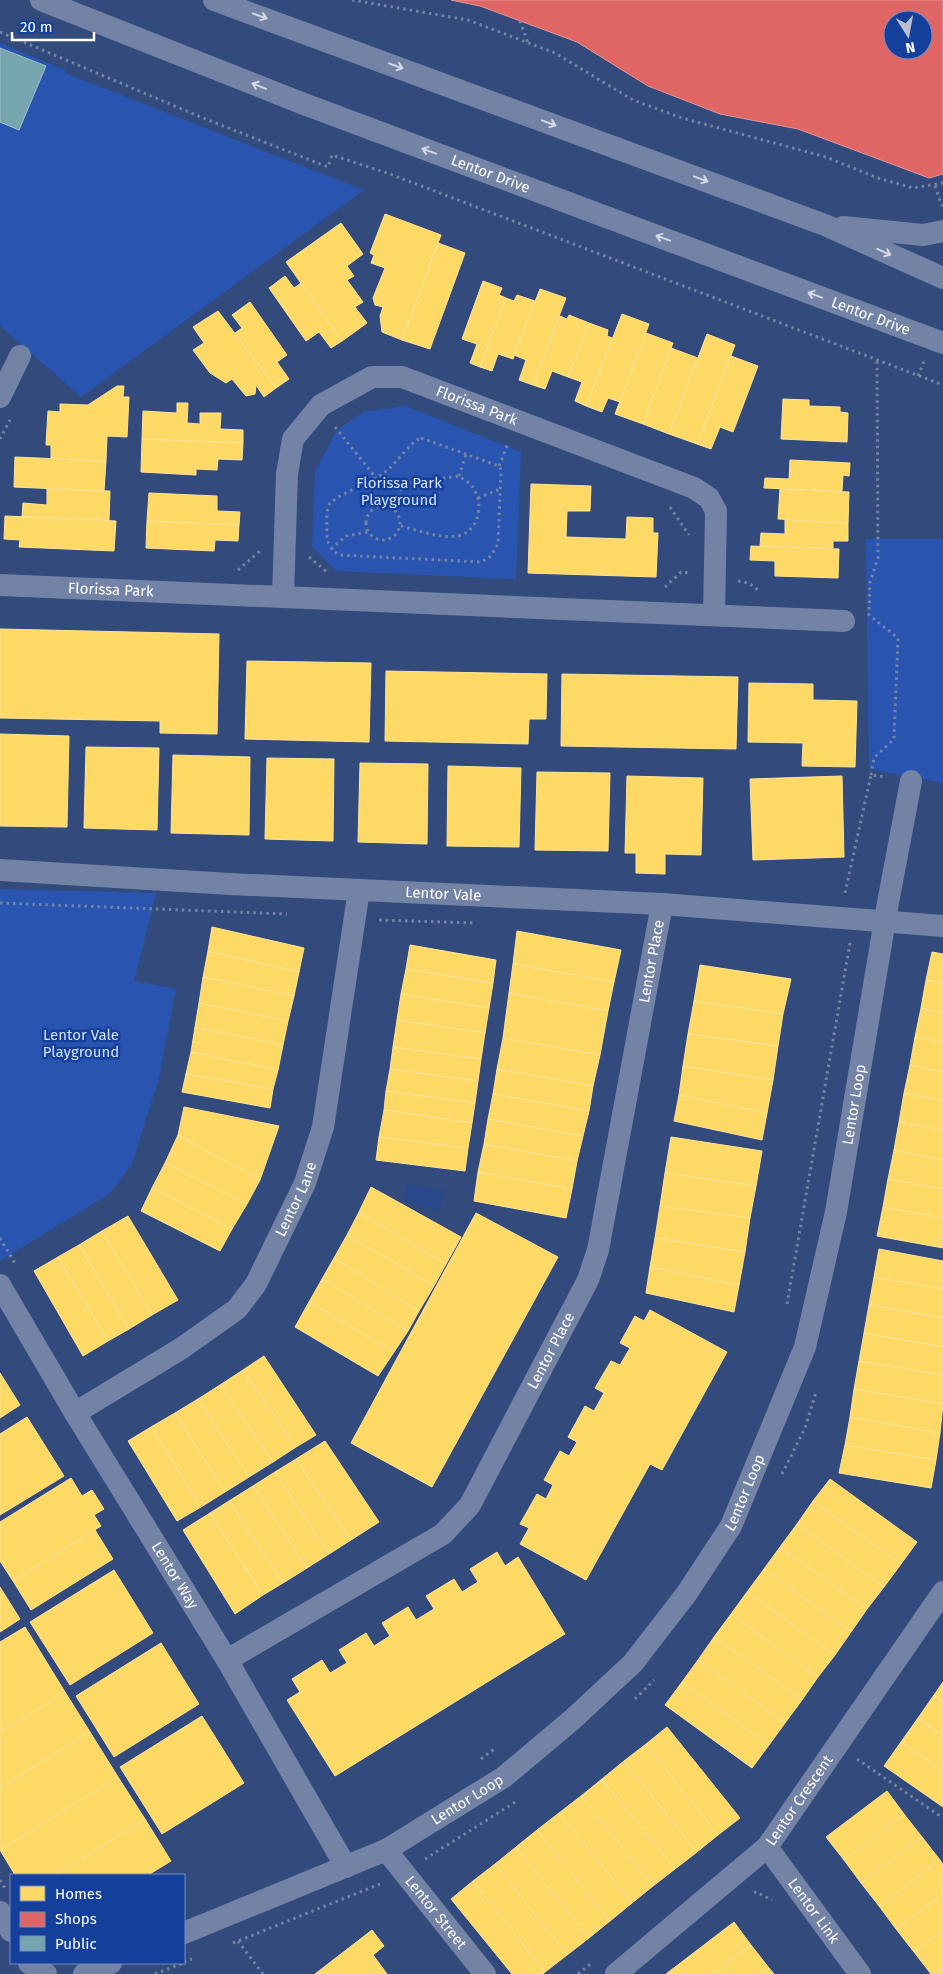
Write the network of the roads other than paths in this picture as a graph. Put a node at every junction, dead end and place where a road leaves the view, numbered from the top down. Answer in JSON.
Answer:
{"nodes":[{"id":1,"x":40,"y":0,"type":"edge"},
{"id":2,"x":214,"y":0,"type":"edge"},
{"id":3,"x":825,"y":225,"type":"junction"},
{"id":4,"x":943,"y":231,"type":"edge"},
{"id":5,"x":943,"y":278,"type":"edge"},
{"id":6,"x":943,"y":342,"type":"edge"},
{"id":7,"x":20,"y":356,"type":"dead end"},
{"id":8,"x":0,"y":397,"type":"edge"},
{"id":9,"x":0,"y":585,"type":"edge"},
{"id":10,"x":283,"y":596,"type":"junction"},
{"id":11,"x":714,"y":616,"type":"junction"},
{"id":12,"x":844,"y":621,"type":"dead end"},
{"id":13,"x":911,"y":781,"type":"dead end"},
{"id":14,"x":0,"y":870,"type":"edge"},
{"id":15,"x":359,"y":890,"type":"junction"},
{"id":16,"x":662,"y":904,"type":"junction"},
{"id":17,"x":886,"y":920,"type":"junction"},
{"id":18,"x":943,"y":926,"type":"edge"},
{"id":19,"x":0,"y":1285,"type":"edge"},
{"id":20,"x":75,"y":1413,"type":"junction"},
{"id":21,"x":943,"y":1592,"type":"edge"},
{"id":22,"x":227,"y":1660,"type":"junction"},
{"id":23,"x":767,"y":1847,"type":"junction"},
{"id":24,"x":386,"y":1850,"type":"junction"},
{"id":25,"x":346,"y":1867,"type":"junction"},
{"id":26,"x":0,"y":1912,"type":"edge"},
{"id":27,"x":10,"y":1929,"type":"edge"},
{"id":28,"x":185,"y":1933,"type":"edge"},
{"id":29,"x":109,"y":1964,"type":"edge"},
{"id":30,"x":84,"y":1974,"type":"edge"},
{"id":31,"x":485,"y":1974,"type":"edge"},
{"id":32,"x":616,"y":1974,"type":"edge"},
{"id":33,"x":860,"y":1974,"type":"edge"}],
"edges":[{"from":6,"to":1,"type":"street","name":"Lentor Drive","one_way":true},
{"from":2,"to":3,"type":"street","one_way":true},
{"from":3,"to":4,"type":"street"},
{"from":3,"to":5,"type":"street","one_way":true},
{"from":7,"to":8,"type":"street"},
{"from":9,"to":10,"type":"street","name":"Florissa Park"},
{"from":10,"to":11,"type":"street","name":"Florissa Park"},
{"from":10,"to":11,"type":"street","name":"Florissa Park"},
{"from":11,"to":12,"type":"street","name":"Florissa Park"},
{"from":13,"to":17,"type":"street","name":"Lentor Loop"},
{"from":14,"to":15,"type":"street","name":"Lentor Vale"},
{"from":15,"to":16,"type":"street","name":"Lentor Vale"},
{"from":15,"to":20,"type":"street","name":"Lentor Lane"},
{"from":16,"to":17,"type":"street","name":"Lentor Vale"},
{"from":16,"to":22,"type":"street","name":"Lentor Place"},
{"from":17,"to":18,"type":"street"},
{"from":17,"to":24,"type":"street","name":"Lentor Loop"},
{"from":19,"to":20,"type":"street","name":"Lentor Way"},
{"from":20,"to":22,"type":"street","name":"Lentor Way"},
{"from":21,"to":23,"type":"street","name":"Lentor Crescent"},
{"from":22,"to":25,"type":"street","name":"Lentor Way"},
{"from":23,"to":32,"type":"street","name":"Lentor Crescent"},
{"from":23,"to":33,"type":"street","name":"Lentor Link"},
{"from":24,"to":25,"type":"street","name":"Lentor Loop"},
{"from":24,"to":31,"type":"street","name":"Lentor Street"},
{"from":25,"to":28,"type":"street","name":"Lentor Loop"},
{"from":26,"to":27,"type":"street"},
{"from":29,"to":30,"type":"street"}]}
